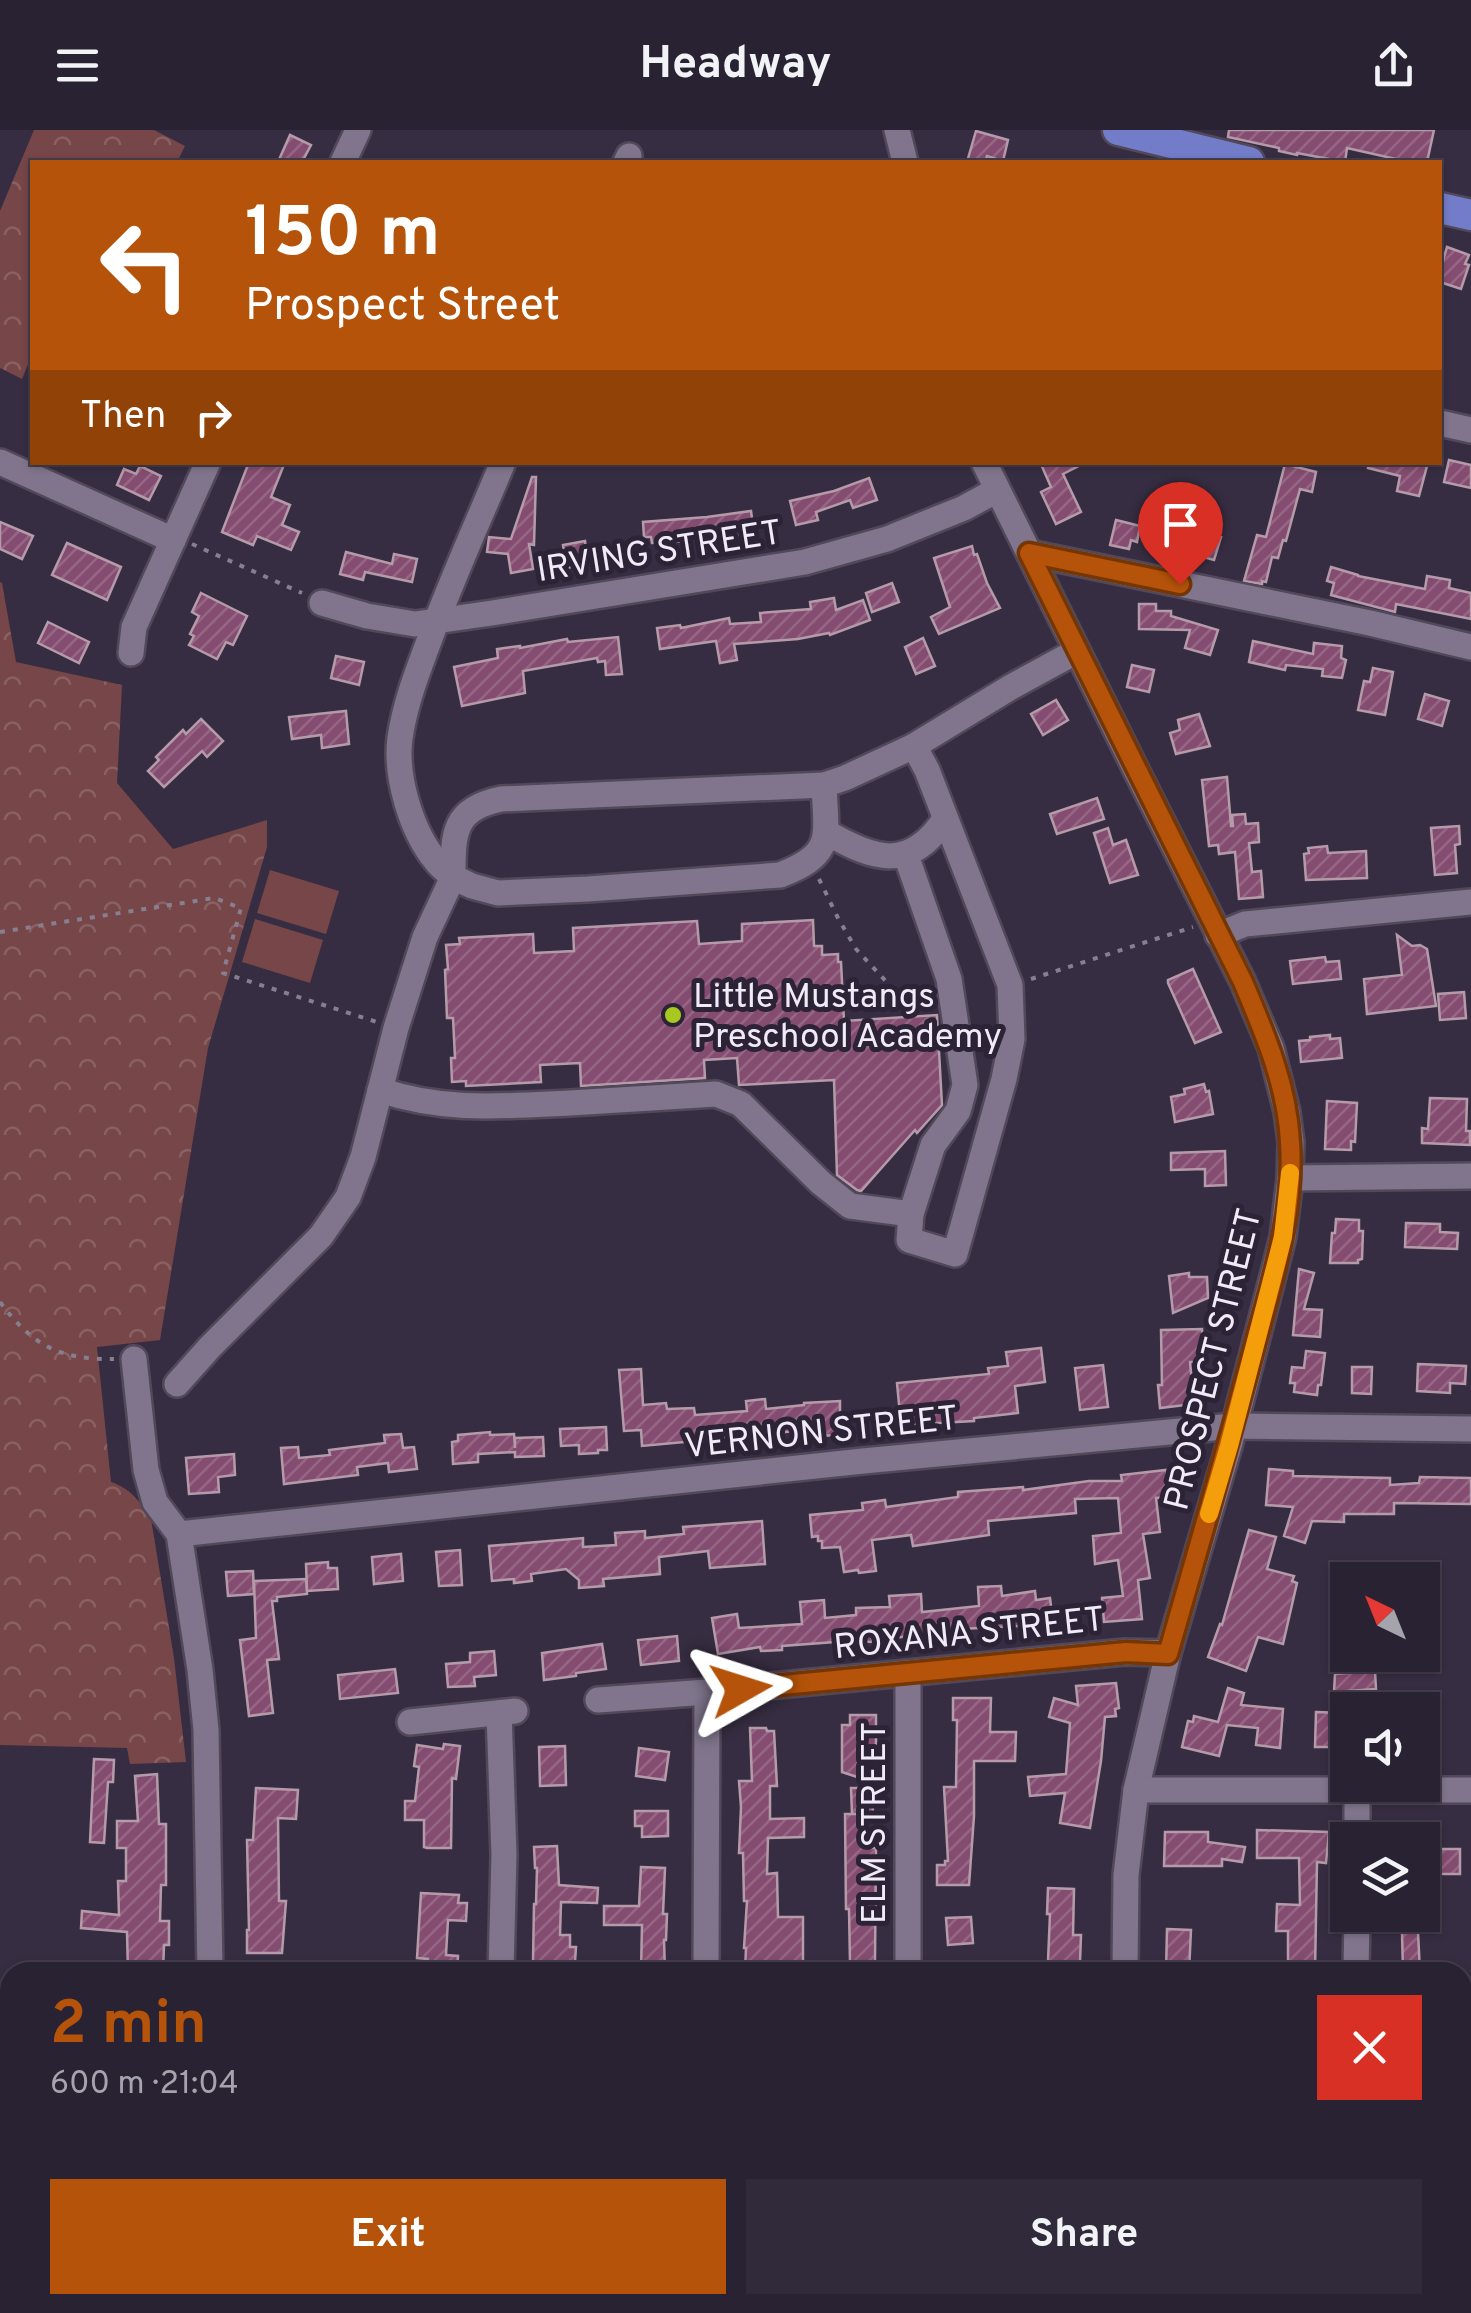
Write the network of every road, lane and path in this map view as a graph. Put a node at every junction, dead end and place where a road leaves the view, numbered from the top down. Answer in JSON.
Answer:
{"nodes":[{"id":1,"x":358,"y":130,"type":"edge"},
{"id":2,"x":898,"y":130,"type":"edge"},
{"id":3,"x":1118,"y":130,"type":"edge"},
{"id":4,"x":344,"y":160,"type":"edge"},
{"id":5,"x":905,"y":160,"type":"edge"},
{"id":6,"x":1241,"y":160,"type":"edge"},
{"id":7,"x":1442,"y":208,"type":"edge"},
{"id":8,"x":1471,"y":215,"type":"edge"},
{"id":9,"x":1442,"y":423,"type":"edge"},
{"id":10,"x":1471,"y":430,"type":"edge"},
{"id":11,"x":0,"y":462,"type":"edge"},
{"id":12,"x":207,"y":465,"type":"edge"},
{"id":13,"x":501,"y":465,"type":"edge"},
{"id":14,"x":985,"y":465,"type":"edge"},
{"id":15,"x":997,"y":490,"type":"junction"},
{"id":16,"x":173,"y":540,"type":"junction"},
{"id":17,"x":1029,"y":553,"type":"junction"},
{"id":18,"x":322,"y":603,"type":"joint"},
{"id":19,"x":436,"y":621,"type":"junction"},
{"id":20,"x":1471,"y":647,"type":"edge"},
{"id":21,"x":1078,"y":652,"type":"junction"},
{"id":22,"x":130,"y":653,"type":"dead end"},
{"id":23,"x":914,"y":746,"type":"junction"},
{"id":24,"x":824,"y":784,"type":"junction"},
{"id":25,"x":944,"y":818,"type":"junction"},
{"id":26,"x":826,"y":832,"type":"junction"},
{"id":27,"x":906,"y":855,"type":"junction"},
{"id":28,"x":453,"y":877,"type":"junction"},
{"id":29,"x":1471,"y":902,"type":"edge"},
{"id":30,"x":0,"y":932,"type":"edge"},
{"id":31,"x":1218,"y":934,"type":"junction"},
{"id":32,"x":396,"y":1028,"type":"junction"},
{"id":33,"x":963,"y":1066,"type":"junction"},
{"id":34,"x":1004,"y":1079,"type":"junction"},
{"id":35,"x":380,"y":1090,"type":"junction"},
{"id":36,"x":1471,"y":1176,"type":"edge"},
{"id":37,"x":1290,"y":1178,"type":"junction"},
{"id":38,"x":912,"y":1214,"type":"junction"},
{"id":39,"x":0,"y":1302,"type":"edge"},
{"id":40,"x":134,"y":1359,"type":"joint"},
{"id":41,"x":177,"y":1384,"type":"dead end"},
{"id":42,"x":1234,"y":1426,"type":"junction"},
{"id":43,"x":1471,"y":1428,"type":"edge"},
{"id":44,"x":179,"y":1534,"type":"junction"},
{"id":45,"x":1168,"y":1654,"type":"junction"},
{"id":46,"x":908,"y":1673,"type":"junction"},
{"id":47,"x":708,"y":1692,"type":"junction"},
{"id":48,"x":598,"y":1700,"type":"dead end"},
{"id":49,"x":410,"y":1722,"type":"dead end"},
{"id":50,"x":1136,"y":1790,"type":"junction"},
{"id":51,"x":1440,"y":1790,"type":"edge"},
{"id":52,"x":1471,"y":1790,"type":"edge"},
{"id":53,"x":1330,"y":1791,"type":"edge"},
{"id":54,"x":1357,"y":1932,"type":"edge"},
{"id":55,"x":210,"y":1962,"type":"edge"},
{"id":56,"x":501,"y":1962,"type":"edge"},
{"id":57,"x":706,"y":1962,"type":"edge"},
{"id":58,"x":908,"y":1962,"type":"edge"},
{"id":59,"x":1125,"y":1962,"type":"edge"},
{"id":60,"x":1356,"y":1962,"type":"edge"}],
"edges":[{"from":1,"to":4,"type":"street"},
{"from":2,"to":5,"type":"street"},
{"from":3,"to":6,"type":"main road"},
{"from":7,"to":8,"type":"main road"},
{"from":9,"to":10,"type":"street"},
{"from":11,"to":16,"type":"street"},
{"from":12,"to":16,"type":"street"},
{"from":13,"to":19,"type":"street"},
{"from":14,"to":15,"type":"street","name":"PROSPECT STREET"},
{"from":15,"to":17,"type":"street","name":"PROSPECT STREET"},
{"from":15,"to":19,"type":"street","name":"IRVING STREET"},
{"from":16,"to":18,"type":"path"},
{"from":16,"to":22,"type":"street"},
{"from":17,"to":20,"type":"street"},
{"from":17,"to":21,"type":"street","name":"PROSPECT STREET"},
{"from":18,"to":19,"type":"street","name":"IRVING STREET"},
{"from":19,"to":28,"type":"street"},
{"from":21,"to":23,"type":"street"},
{"from":21,"to":31,"type":"street","name":"PROSPECT STREET"},
{"from":23,"to":24,"type":"street"},
{"from":23,"to":25,"type":"street"},
{"from":24,"to":26,"type":"street"},
{"from":24,"to":28,"type":"street"},
{"from":25,"to":27,"type":"street"},
{"from":25,"to":34,"type":"street"},
{"from":26,"to":27,"type":"street"},
{"from":26,"to":28,"type":"street"},
{"from":27,"to":33,"type":"street"},
{"from":28,"to":32,"type":"street"},
{"from":29,"to":31,"type":"street"},
{"from":30,"to":32,"type":"path"},
{"from":31,"to":37,"type":"street","name":"PROSPECT STREET"},
{"from":32,"to":35,"type":"street"},
{"from":33,"to":34,"type":"street"},
{"from":33,"to":38,"type":"street"},
{"from":34,"to":38,"type":"street"},
{"from":35,"to":38,"type":"street"},
{"from":35,"to":41,"type":"street"},
{"from":36,"to":37,"type":"street"},
{"from":37,"to":42,"type":"street","name":"PROSPECT STREET"},
{"from":39,"to":40,"type":"path"},
{"from":40,"to":44,"type":"street"},
{"from":42,"to":43,"type":"street","name":"VERNON STREET"},
{"from":42,"to":44,"type":"street","name":"VERNON STREET"},
{"from":42,"to":45,"type":"street","name":"PROSPECT STREET"},
{"from":44,"to":55,"type":"street"},
{"from":45,"to":46,"type":"street","name":"ROXANA STREET"},
{"from":45,"to":50,"type":"street","name":"PROSPECT STREET"},
{"from":46,"to":47,"type":"street","name":"ROXANA STREET"},
{"from":46,"to":58,"type":"street","name":"ELM STREET"},
{"from":47,"to":48,"type":"street","name":"ROXANA STREET"},
{"from":47,"to":57,"type":"street"},
{"from":49,"to":56,"type":"street"},
{"from":50,"to":53,"type":"street"},
{"from":50,"to":59,"type":"street","name":"PROSPECT STREET"},
{"from":51,"to":52,"type":"street"},
{"from":54,"to":60,"type":"street"}]}
